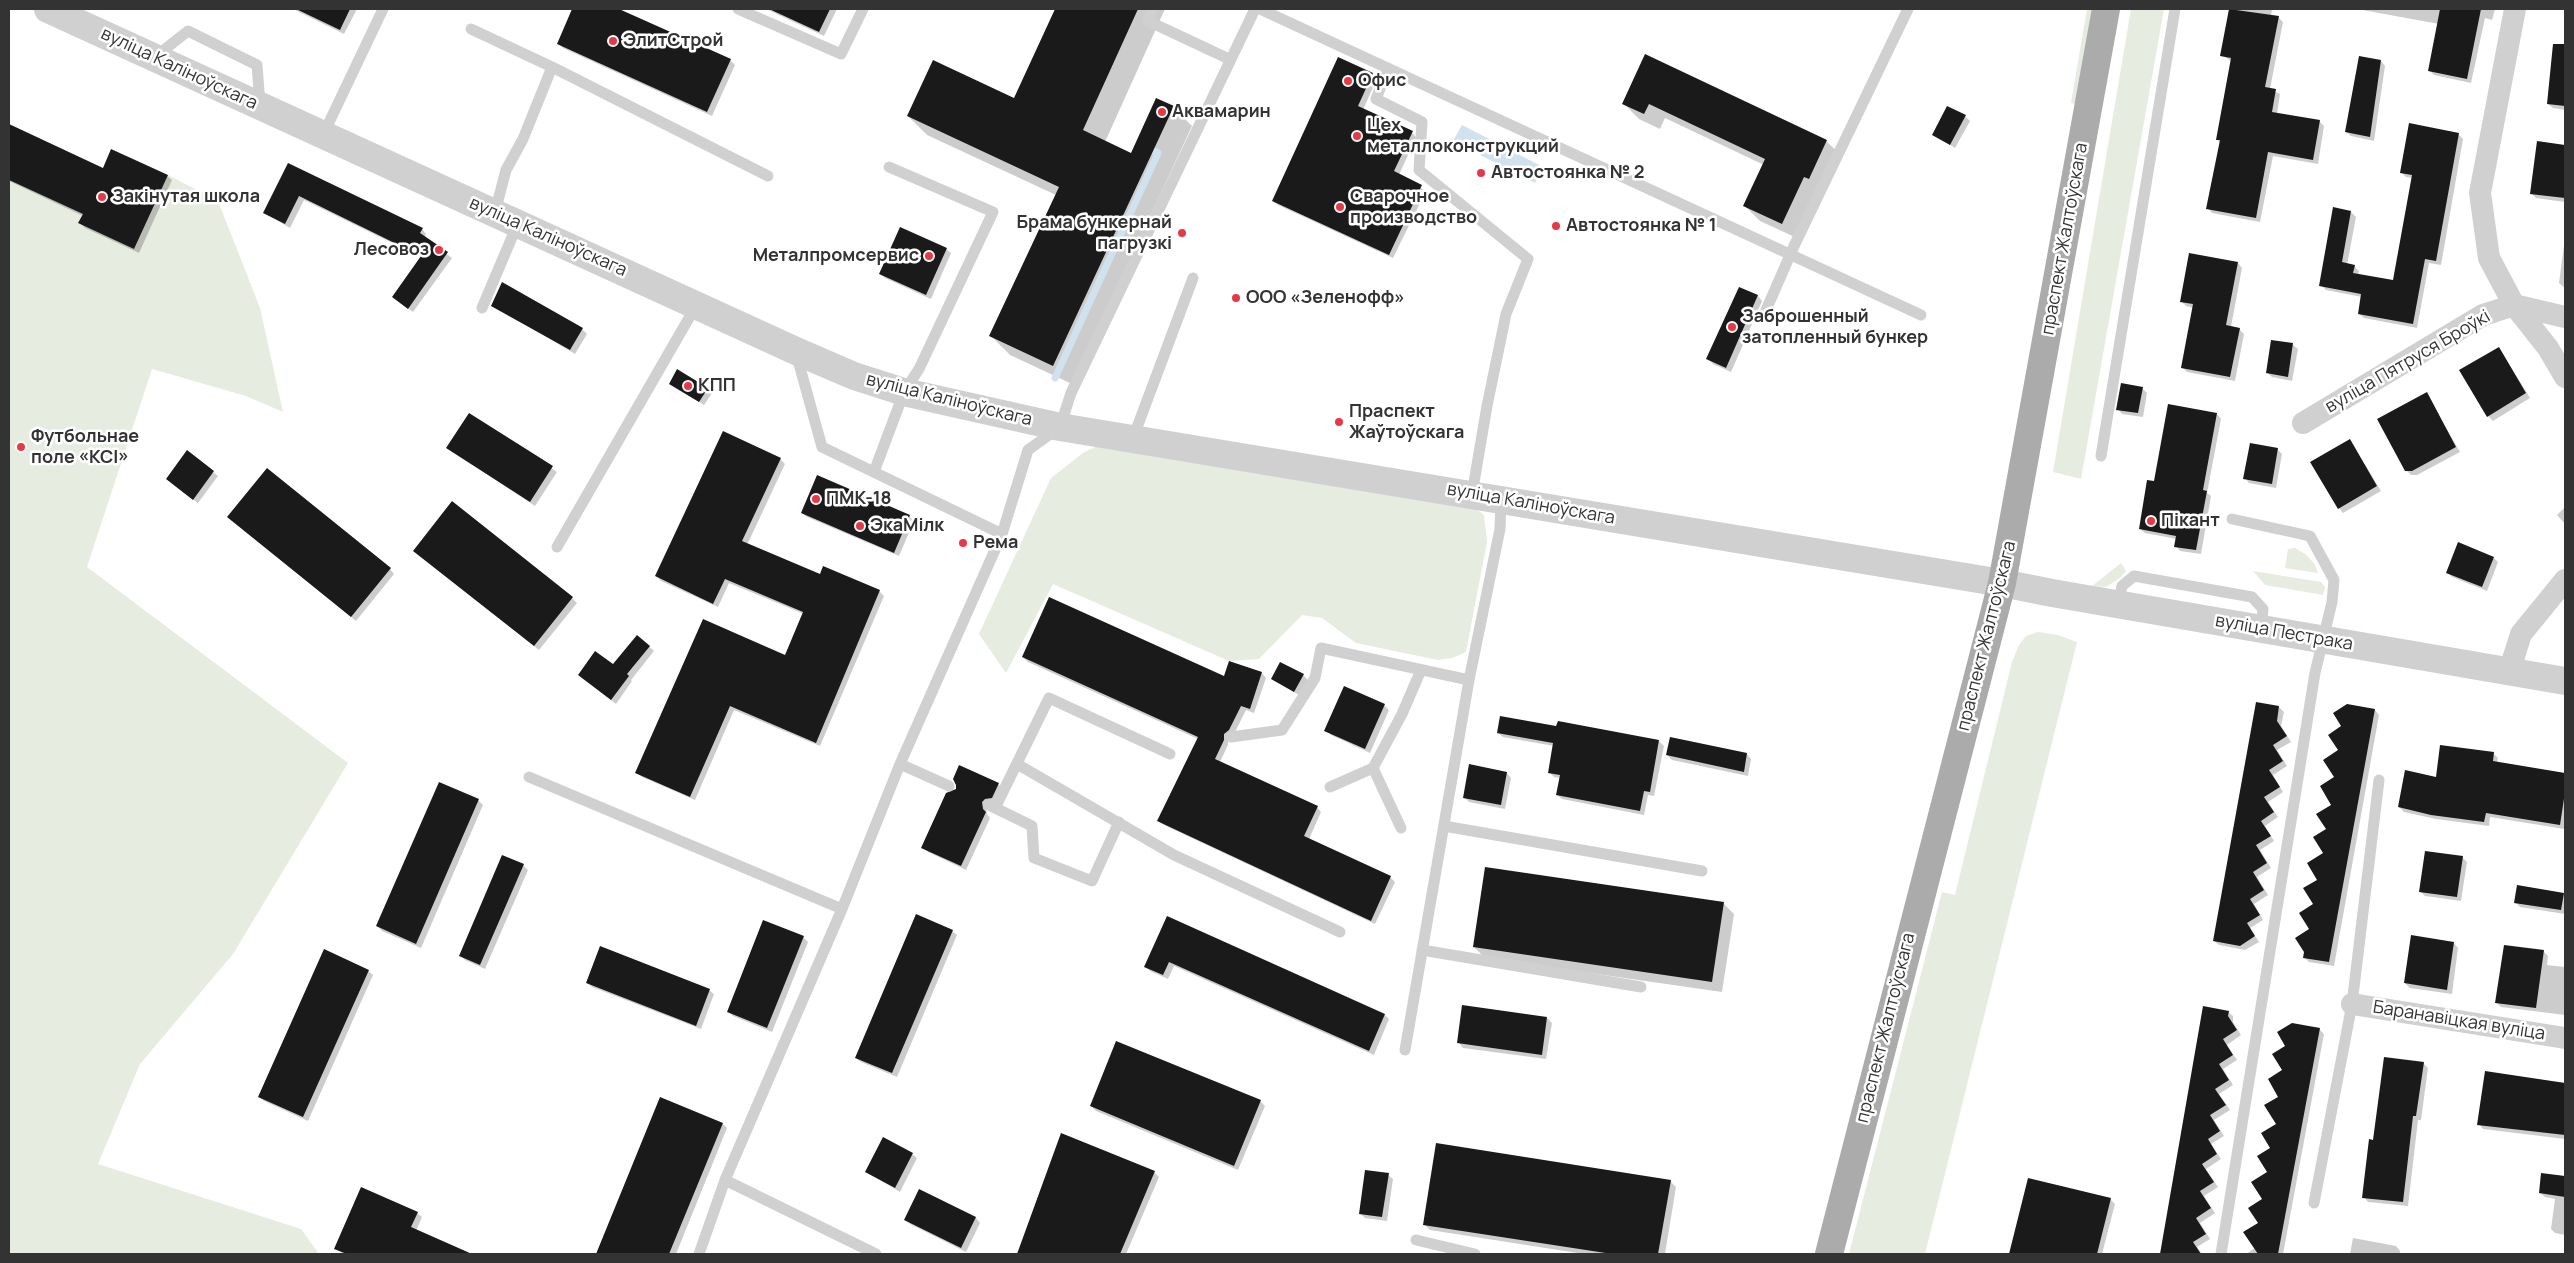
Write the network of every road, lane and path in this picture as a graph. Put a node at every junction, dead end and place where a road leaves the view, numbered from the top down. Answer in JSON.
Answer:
{"nodes":[{"id":1,"x":48,"y":9,"type":"edge"},
{"id":2,"x":384,"y":9,"type":"edge"},
{"id":3,"x":738,"y":9,"type":"edge"},
{"id":4,"x":864,"y":9,"type":"edge"},
{"id":5,"x":1152,"y":9,"type":"edge"},
{"id":6,"x":1255,"y":9,"type":"edge"},
{"id":7,"x":1260,"y":9,"type":"edge"},
{"id":8,"x":1908,"y":9,"type":"edge"},
{"id":9,"x":2106,"y":9,"type":"edge"},
{"id":10,"x":2175,"y":9,"type":"edge"},
{"id":11,"x":2515,"y":9,"type":"edge"},
{"id":12,"x":471,"y":29,"type":"dead end"},
{"id":13,"x":155,"y":57,"type":"junction"},
{"id":14,"x":1230,"y":59,"type":"junction"},
{"id":15,"x":552,"y":67,"type":"junction"},
{"id":16,"x":1388,"y":68,"type":"junction"},
{"id":17,"x":260,"y":107,"type":"junction"},
{"id":18,"x":323,"y":135,"type":"junction"},
{"id":19,"x":888,"y":167,"type":"dead end"},
{"id":20,"x":768,"y":176,"type":"dead end"},
{"id":21,"x":507,"y":218,"type":"junction"},
{"id":22,"x":1791,"y":255,"type":"junction"},
{"id":23,"x":1193,"y":278,"type":"dead end"},
{"id":24,"x":697,"y":304,"type":"junction"},
{"id":25,"x":2514,"y":306,"type":"junction"},
{"id":26,"x":482,"y":308,"type":"dead end"},
{"id":27,"x":1921,"y":314,"type":"dead end"},
{"id":28,"x":1764,"y":316,"type":"dead end"},
{"id":29,"x":2565,"y":317,"type":"edge"},
{"id":30,"x":796,"y":351,"type":"junction"},
{"id":31,"x":2565,"y":377,"type":"edge"},
{"id":32,"x":904,"y":392,"type":"junction"},
{"id":33,"x":2304,"y":423,"type":"dead end"},
{"id":34,"x":1060,"y":427,"type":"junction"},
{"id":35,"x":1133,"y":438,"type":"junction"},
{"id":36,"x":2101,"y":456,"type":"dead end"},
{"id":37,"x":874,"y":472,"type":"junction"},
{"id":38,"x":1472,"y":494,"type":"junction"},
{"id":39,"x":1501,"y":500,"type":"junction"},
{"id":40,"x":2232,"y":519,"type":"dead end"},
{"id":41,"x":1002,"y":534,"type":"junction"},
{"id":42,"x":558,"y":547,"type":"dead end"},
{"id":43,"x":2565,"y":580,"type":"edge"},
{"id":44,"x":2002,"y":583,"type":"junction"},
{"id":45,"x":2322,"y":639,"type":"junction"},
{"id":46,"x":1421,"y":670,"type":"junction"},
{"id":47,"x":2509,"y":672,"type":"junction"},
{"id":48,"x":1469,"y":680,"type":"junction"},
{"id":49,"x":2565,"y":681,"type":"edge"},
{"id":50,"x":1231,"y":737,"type":"dead end"},
{"id":51,"x":1170,"y":754,"type":"dead end"},
{"id":52,"x":900,"y":764,"type":"junction"},
{"id":53,"x":1017,"y":764,"type":"junction"},
{"id":54,"x":1373,"y":768,"type":"junction"},
{"id":55,"x":529,"y":777,"type":"dead end"},
{"id":56,"x":2379,"y":780,"type":"dead end"},
{"id":57,"x":950,"y":786,"type":"dead end"},
{"id":58,"x":1330,"y":787,"type":"dead end"},
{"id":59,"x":1119,"y":822,"type":"junction"},
{"id":60,"x":1444,"y":826,"type":"junction"},
{"id":61,"x":1401,"y":828,"type":"dead end"},
{"id":62,"x":1702,"y":870,"type":"dead end"},
{"id":63,"x":842,"y":908,"type":"junction"},
{"id":64,"x":1340,"y":932,"type":"dead end"},
{"id":65,"x":1422,"y":950,"type":"junction"},
{"id":66,"x":1641,"y":987,"type":"dead end"},
{"id":67,"x":2352,"y":1004,"type":"junction"},
{"id":68,"x":2565,"y":1038,"type":"edge"},
{"id":69,"x":1405,"y":1050,"type":"dead end"},
{"id":70,"x":725,"y":1180,"type":"junction"},
{"id":71,"x":2314,"y":1203,"type":"dead end"},
{"id":72,"x":1416,"y":1240,"type":"dead end"},
{"id":73,"x":699,"y":1254,"type":"edge"},
{"id":74,"x":876,"y":1254,"type":"edge"},
{"id":75,"x":1475,"y":1254,"type":"edge"},
{"id":76,"x":1829,"y":1254,"type":"edge"},
{"id":77,"x":2221,"y":1254,"type":"edge"}],
"edges":[{"from":1,"to":13,"type":"street","name":"вуліца Каліноўскага"},
{"from":2,"to":18,"type":"lane"},
{"from":3,"to":4,"type":"lane"},
{"from":5,"to":14,"type":"lane"},
{"from":6,"to":14,"type":"lane"},
{"from":7,"to":16,"type":"lane"},
{"from":8,"to":22,"type":"lane"},
{"from":9,"to":44,"type":"main road","name":"праспект Жалтоўскага"},
{"from":10,"to":36,"type":"lane"},
{"from":11,"to":25,"type":"street"},
{"from":12,"to":15,"type":"lane"},
{"from":13,"to":17,"type":"street","name":"вуліца Каліноўскага"},
{"from":13,"to":17,"type":"lane"},
{"from":14,"to":34,"type":"lane"},
{"from":15,"to":20,"type":"lane"},
{"from":15,"to":21,"type":"lane"},
{"from":16,"to":22,"type":"lane"},
{"from":16,"to":38,"type":"lane"},
{"from":17,"to":18,"type":"street","name":"вуліца Каліноўскага"},
{"from":18,"to":21,"type":"street","name":"вуліца Каліноўскага"},
{"from":19,"to":32,"type":"lane"},
{"from":21,"to":24,"type":"street","name":"вуліца Каліноўскага"},
{"from":21,"to":26,"type":"lane"},
{"from":22,"to":27,"type":"lane"},
{"from":22,"to":28,"type":"lane"},
{"from":23,"to":35,"type":"lane"},
{"from":24,"to":30,"type":"street","name":"вуліца Каліноўскага"},
{"from":24,"to":42,"type":"lane"},
{"from":25,"to":29,"type":"street"},
{"from":25,"to":31,"type":"street"},
{"from":25,"to":33,"type":"street","name":"вуліца Пятруся Броўкі"},
{"from":30,"to":32,"type":"street","name":"вуліца Каліноўскага"},
{"from":30,"to":37,"type":"lane"},
{"from":32,"to":34,"type":"street","name":"вуліца Каліноўскага"},
{"from":32,"to":37,"type":"lane"},
{"from":34,"to":35,"type":"street","name":"вуліца Каліноўскага"},
{"from":34,"to":41,"type":"lane"},
{"from":35,"to":38,"type":"street","name":"вуліца Каліноўскага"},
{"from":37,"to":41,"type":"lane"},
{"from":38,"to":39,"type":"street","name":"вуліца Каліноўскага"},
{"from":39,"to":44,"type":"street","name":"вуліца Каліноўскага"},
{"from":39,"to":48,"type":"lane"},
{"from":40,"to":45,"type":"lane"},
{"from":41,"to":52,"type":"lane"},
{"from":43,"to":47,"type":"street"},
{"from":44,"to":45,"type":"street","name":"вуліца Пестрака"},
{"from":44,"to":76,"type":"main road","name":"праспект Жалтоўскага"},
{"from":45,"to":47,"type":"street","name":"вуліца Пестрака"},
{"from":45,"to":77,"type":"lane"},
{"from":46,"to":48,"type":"lane"},
{"from":46,"to":50,"type":"lane"},
{"from":46,"to":54,"type":"lane"},
{"from":47,"to":49,"type":"street","name":"вуліца Пестрака"},
{"from":48,"to":60,"type":"lane"},
{"from":51,"to":53,"type":"lane"},
{"from":52,"to":57,"type":"lane"},
{"from":52,"to":63,"type":"lane"},
{"from":53,"to":59,"type":"lane"},
{"from":53,"to":59,"type":"lane"},
{"from":54,"to":58,"type":"lane"},
{"from":54,"to":61,"type":"lane"},
{"from":55,"to":63,"type":"lane"},
{"from":56,"to":67,"type":"lane"},
{"from":59,"to":64,"type":"lane"},
{"from":60,"to":62,"type":"lane"},
{"from":60,"to":65,"type":"lane"},
{"from":63,"to":70,"type":"lane"},
{"from":65,"to":66,"type":"lane"},
{"from":65,"to":69,"type":"lane"},
{"from":67,"to":68,"type":"street","name":"Баранавіцкая вуліца"},
{"from":67,"to":71,"type":"lane"},
{"from":70,"to":73,"type":"lane"},
{"from":70,"to":74,"type":"lane"},
{"from":72,"to":75,"type":"lane"}]}
